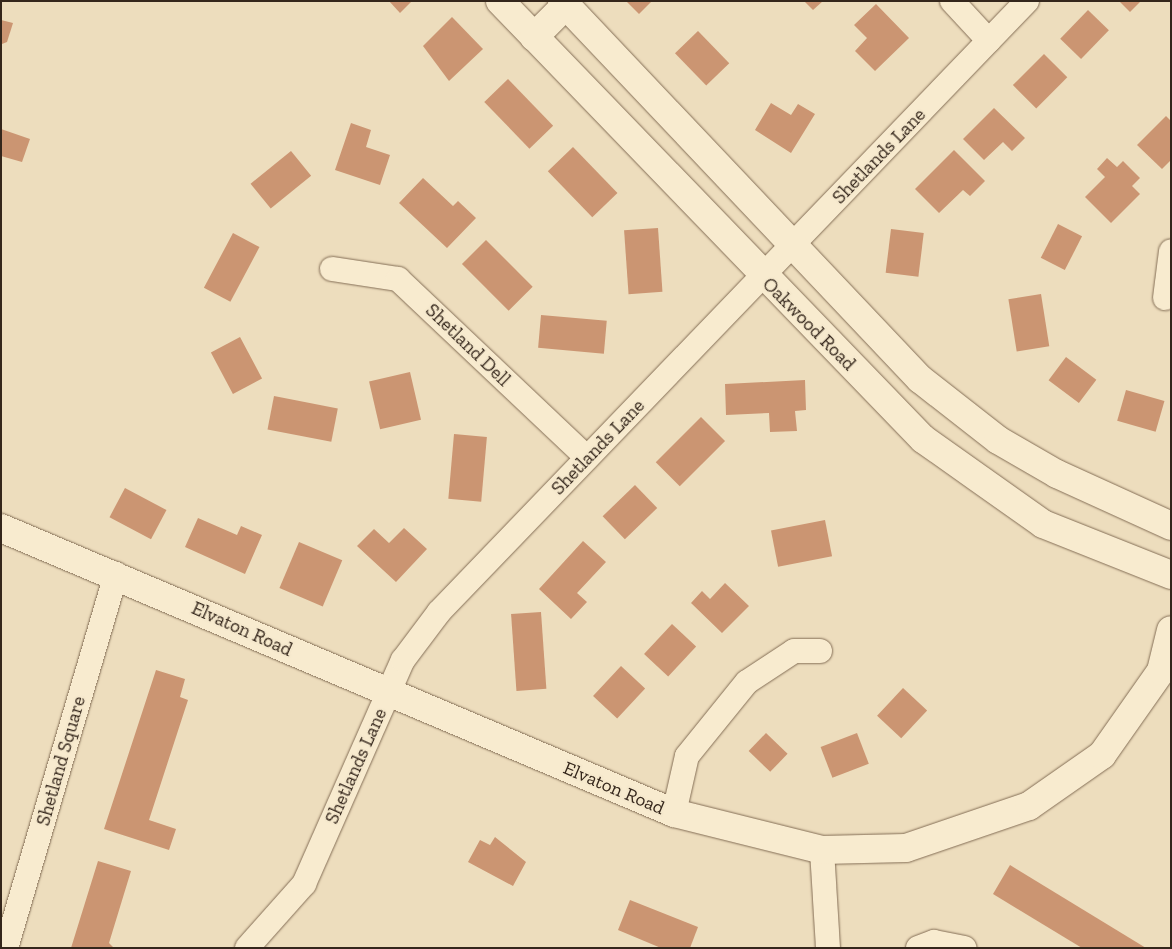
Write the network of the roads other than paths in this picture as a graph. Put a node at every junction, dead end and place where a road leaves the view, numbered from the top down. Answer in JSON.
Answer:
{"nodes":[{"id":1,"x":500,"y":1,"type":"edge"},
{"id":2,"x":952,"y":1,"type":"edge"},
{"id":3,"x":1027,"y":1,"type":"edge"},
{"id":4,"x":564,"y":3,"type":"edge"},
{"id":5,"x":534,"y":37,"type":"junction"},
{"id":6,"x":989,"y":41,"type":"junction"},
{"id":7,"x":792,"y":248,"type":"junction"},
{"id":8,"x":1171,"y":251,"type":"edge"},
{"id":9,"x":332,"y":268,"type":"dead end"},
{"id":10,"x":762,"y":277,"type":"junction"},
{"id":11,"x":1165,"y":298,"type":"dead end"},
{"id":12,"x":587,"y":458,"type":"junction"},
{"id":13,"x":1171,"y":526,"type":"edge"},
{"id":14,"x":1,"y":528,"type":"edge"},
{"id":15,"x":116,"y":574,"type":"junction"},
{"id":16,"x":1171,"y":576,"type":"edge"},
{"id":17,"x":1171,"y":630,"type":"edge"},
{"id":18,"x":820,"y":651,"type":"dead end"},
{"id":19,"x":388,"y":694,"type":"junction"},
{"id":20,"x":674,"y":813,"type":"junction"},
{"id":21,"x":822,"y":850,"type":"junction"},
{"id":22,"x":6,"y":948,"type":"edge"},
{"id":23,"x":247,"y":948,"type":"edge"},
{"id":24,"x":828,"y":948,"type":"edge"},
{"id":25,"x":918,"y":948,"type":"edge"},
{"id":26,"x":964,"y":948,"type":"edge"}],
"edges":[{"from":1,"to":5,"type":"street","name":"Oakwood Road"},
{"from":2,"to":6,"type":"street"},
{"from":3,"to":6,"type":"street","name":"Shetlands Lane"},
{"from":4,"to":5,"type":"street"},
{"from":4,"to":7,"type":"street","name":"Oakwood Road"},
{"from":5,"to":10,"type":"street","name":"Oakwood Road"},
{"from":6,"to":7,"type":"street","name":"Shetlands Lane"},
{"from":7,"to":10,"type":"street","name":"Shetlands Lane"},
{"from":7,"to":13,"type":"street","name":"Oakwood Road"},
{"from":8,"to":11,"type":"street"},
{"from":9,"to":12,"type":"street","name":"Shetland Dell"},
{"from":10,"to":12,"type":"street","name":"Shetlands Lane"},
{"from":10,"to":16,"type":"street","name":"Oakwood Road"},
{"from":12,"to":19,"type":"street","name":"Shetlands Lane"},
{"from":14,"to":15,"type":"street","name":"Elvaton Road"},
{"from":15,"to":19,"type":"street","name":"Elvaton Road"},
{"from":15,"to":22,"type":"street","name":"Shetland Square"},
{"from":17,"to":21,"type":"street","name":"Elvaton Road"},
{"from":18,"to":20,"type":"street"},
{"from":19,"to":20,"type":"street","name":"Elvaton Road"},
{"from":19,"to":23,"type":"street","name":"Shetlands Lane"},
{"from":20,"to":21,"type":"street","name":"Elvaton Road"},
{"from":21,"to":24,"type":"street"},
{"from":25,"to":26,"type":"street"}]}
